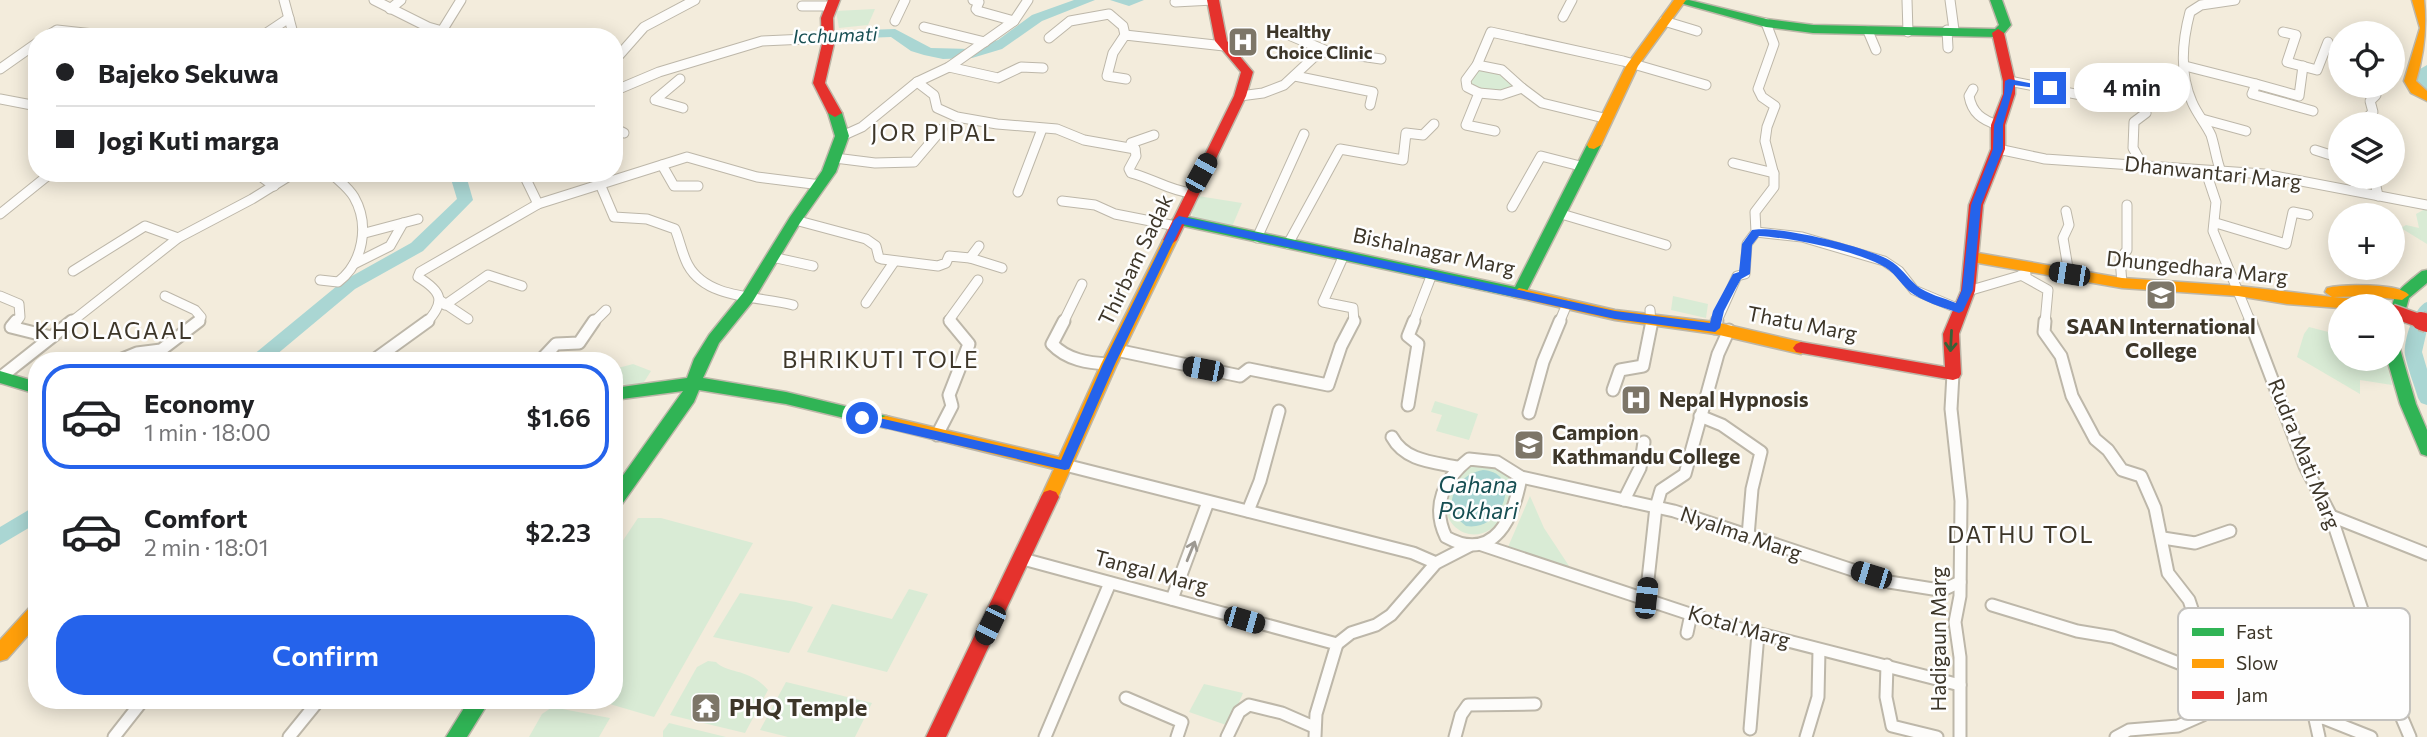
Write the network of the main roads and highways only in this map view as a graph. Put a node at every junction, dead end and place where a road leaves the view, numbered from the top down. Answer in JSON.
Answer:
{"nodes":[{"id":1,"x":1213,"y":0,"type":"edge"},
{"id":2,"x":1996,"y":0,"type":"edge"},
{"id":3,"x":2418,"y":0,"type":"edge"},
{"id":4,"x":1677,"y":1,"type":"edge"},
{"id":5,"x":832,"y":3,"type":"edge"},
{"id":6,"x":1998,"y":33,"type":"junction"},
{"id":7,"x":2427,"y":97,"type":"edge"},
{"id":8,"x":1178,"y":223,"type":"junction"},
{"id":9,"x":1972,"y":257,"type":"junction"},
{"id":10,"x":2427,"y":275,"type":"edge"},
{"id":11,"x":1519,"y":293,"type":"junction"},
{"id":12,"x":2394,"y":294,"type":"edge"},
{"id":13,"x":2403,"y":294,"type":"edge"},
{"id":14,"x":2302,"y":299,"type":"junction"},
{"id":15,"x":2328,"y":301,"type":"edge"},
{"id":16,"x":2328,"y":307,"type":"edge"},
{"id":17,"x":2405,"y":315,"type":"edge"},
{"id":18,"x":2427,"y":323,"type":"edge"},
{"id":19,"x":2398,"y":371,"type":"edge"},
{"id":20,"x":0,"y":377,"type":"edge"},
{"id":21,"x":694,"y":383,"type":"junction"},
{"id":22,"x":28,"y":385,"type":"edge"},
{"id":23,"x":623,"y":393,"type":"edge"},
{"id":24,"x":2427,"y":449,"type":"edge"},
{"id":25,"x":1065,"y":465,"type":"junction"},
{"id":26,"x":623,"y":489,"type":"edge"},
{"id":27,"x":28,"y":622,"type":"edge"},
{"id":28,"x":0,"y":653,"type":"edge"},
{"id":29,"x":475,"y":709,"type":"edge"},
{"id":30,"x":456,"y":737,"type":"edge"},
{"id":31,"x":936,"y":737,"type":"edge"}],
"edges":[{"from":1,"to":8,"type":"main road","name":"Thirbam Sadak"},
{"from":2,"to":6,"type":"main road"},
{"from":3,"to":7,"type":"main road"},
{"from":4,"to":6,"type":"main road"},
{"from":4,"to":11,"type":"main road","name":"Bishalnagar Marg"},
{"from":5,"to":21,"type":"main road"},
{"from":6,"to":9,"type":"main road"},
{"from":8,"to":11,"type":"main road","name":"Bishalnagar Marg"},
{"from":8,"to":25,"type":"main road","name":"Thirbam Sadak"},
{"from":9,"to":11,"type":"main road","name":"Thatu Marg","one_way":true},
{"from":9,"to":14,"type":"main road","name":"Dhungedhara Marg"},
{"from":10,"to":13,"type":"main road"},
{"from":12,"to":14,"type":"main road"},
{"from":14,"to":15,"type":"main road","name":"Dhungedhara Marg"},
{"from":14,"to":16,"type":"main road"},
{"from":17,"to":18,"type":"main road","bridge":true},
{"from":19,"to":24,"type":"main road"},
{"from":20,"to":22,"type":"main road"},
{"from":21,"to":23,"type":"main road"},
{"from":21,"to":25,"type":"main road"},
{"from":21,"to":26,"type":"main road"},
{"from":25,"to":31,"type":"main road"},
{"from":27,"to":28,"type":"main road"},
{"from":29,"to":30,"type":"main road"}]}
